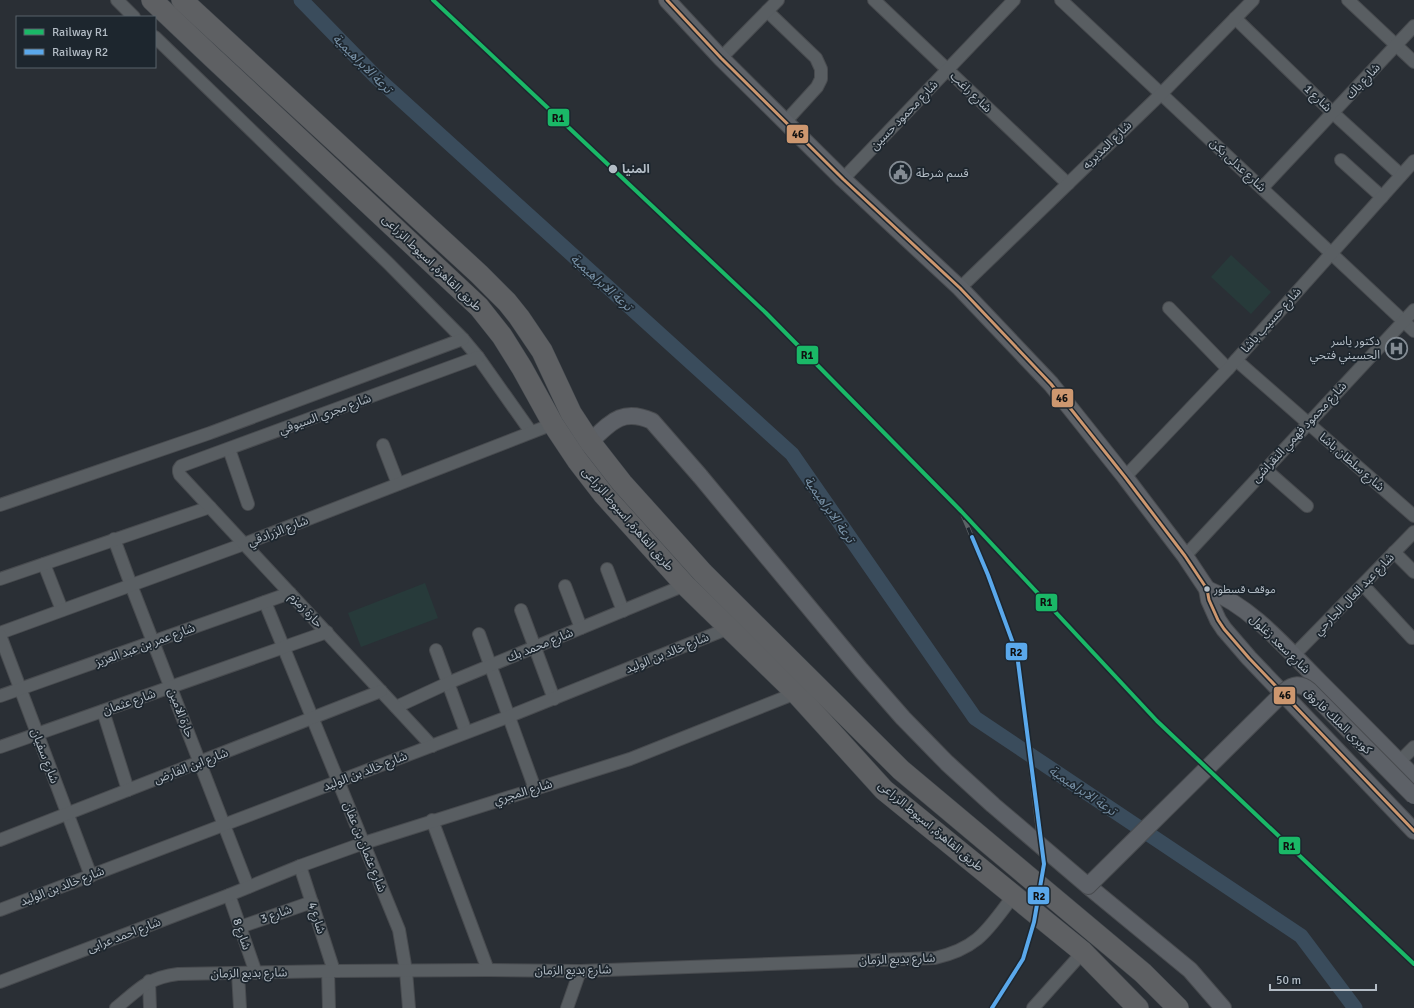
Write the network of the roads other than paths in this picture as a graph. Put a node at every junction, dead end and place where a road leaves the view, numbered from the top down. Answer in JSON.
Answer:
{"nodes":[{"id":1,"x":117,"y":0,"type":"edge"},
{"id":2,"x":152,"y":0,"type":"edge"},
{"id":3,"x":182,"y":0,"type":"edge"},
{"id":4,"x":667,"y":0,"type":"edge"},
{"id":5,"x":778,"y":0,"type":"edge"},
{"id":6,"x":874,"y":0,"type":"edge"},
{"id":7,"x":1014,"y":0,"type":"edge"},
{"id":8,"x":1061,"y":0,"type":"edge"},
{"id":9,"x":1253,"y":0,"type":"edge"},
{"id":10,"x":1348,"y":0,"type":"edge"},
{"id":11,"x":767,"y":12,"type":"junction"},
{"id":12,"x":133,"y":16,"type":"edge"},
{"id":13,"x":1235,"y":18,"type":"junction"},
{"id":14,"x":1414,"y":26,"type":"edge"},
{"id":15,"x":156,"y":38,"type":"edge"},
{"id":16,"x":226,"y":41,"type":"junction"},
{"id":17,"x":1396,"y":45,"type":"junction"},
{"id":18,"x":211,"y":56,"type":"junction"},
{"id":19,"x":721,"y":58,"type":"junction"},
{"id":20,"x":1414,"y":62,"type":"edge"},
{"id":21,"x":948,"y":70,"type":"junction"},
{"id":22,"x":1161,"y":94,"type":"junction"},
{"id":23,"x":1333,"y":113,"type":"junction"},
{"id":24,"x":786,"y":121,"type":"junction"},
{"id":25,"x":1341,"y":160,"type":"dead end"},
{"id":26,"x":1414,"y":161,"type":"edge"},
{"id":27,"x":1401,"y":175,"type":"junction"},
{"id":28,"x":843,"y":179,"type":"junction"},
{"id":29,"x":1068,"y":184,"type":"junction"},
{"id":30,"x":1262,"y":188,"type":"junction"},
{"id":31,"x":1382,"y":197,"type":"junction"},
{"id":32,"x":1330,"y":254,"type":"junction"},
{"id":33,"x":960,"y":288,"type":"junction"},
{"id":34,"x":1169,"y":308,"type":"dead end"},
{"id":35,"x":1414,"y":310,"type":"edge"},
{"id":36,"x":1404,"y":321,"type":"junction"},
{"id":37,"x":1414,"y":331,"type":"edge"},
{"id":38,"x":462,"y":339,"type":"junction"},
{"id":39,"x":478,"y":357,"type":"junction"},
{"id":40,"x":1232,"y":365,"type":"junction"},
{"id":41,"x":1308,"y":423,"type":"junction"},
{"id":42,"x":553,"y":424,"type":"junction"},
{"id":43,"x":531,"y":432,"type":"junction"},
{"id":44,"x":590,"y":442,"type":"junction"},
{"id":45,"x":383,"y":445,"type":"dead end"},
{"id":46,"x":229,"y":449,"type":"junction"},
{"id":47,"x":1265,"y":469,"type":"junction"},
{"id":48,"x":180,"y":475,"type":"joint"},
{"id":49,"x":1125,"y":477,"type":"junction"},
{"id":50,"x":398,"y":484,"type":"junction"},
{"id":51,"x":248,"y":504,"type":"dead end"},
{"id":52,"x":0,"y":505,"type":"edge"},
{"id":53,"x":1307,"y":506,"type":"dead end"},
{"id":54,"x":210,"y":507,"type":"junction"},
{"id":55,"x":1414,"y":516,"type":"edge"},
{"id":56,"x":1414,"y":532,"type":"edge"},
{"id":57,"x":114,"y":539,"type":"junction"},
{"id":58,"x":244,"y":544,"type":"junction"},
{"id":59,"x":1394,"y":552,"type":"junction"},
{"id":60,"x":1185,"y":556,"type":"junction"},
{"id":61,"x":44,"y":564,"type":"junction"},
{"id":62,"x":607,"y":569,"type":"dead end"},
{"id":63,"x":1414,"y":572,"type":"edge"},
{"id":64,"x":0,"y":579,"type":"edge"},
{"id":65,"x":131,"y":585,"type":"junction"},
{"id":66,"x":685,"y":585,"type":"junction"},
{"id":67,"x":1363,"y":585,"type":"junction"},
{"id":68,"x":565,"y":586,"type":"dead end"},
{"id":69,"x":1207,"y":589,"type":"junction"},
{"id":70,"x":290,"y":593,"type":"junction"},
{"id":71,"x":265,"y":602,"type":"junction"},
{"id":72,"x":62,"y":610,"type":"junction"},
{"id":73,"x":521,"y":610,"type":"dead end"},
{"id":74,"x":623,"y":611,"type":"junction"},
{"id":75,"x":581,"y":628,"type":"junction"},
{"id":76,"x":729,"y":628,"type":"junction"},
{"id":77,"x":327,"y":632,"type":"junction"},
{"id":78,"x":0,"y":634,"type":"edge"},
{"id":79,"x":479,"y":634,"type":"dead end"},
{"id":80,"x":1412,"y":638,"type":"dead end"},
{"id":81,"x":153,"y":642,"type":"junction"},
{"id":82,"x":535,"y":647,"type":"junction"},
{"id":83,"x":284,"y":648,"type":"junction"},
{"id":84,"x":436,"y":650,"type":"dead end"},
{"id":85,"x":1294,"y":655,"type":"junction"},
{"id":86,"x":491,"y":665,"type":"junction"},
{"id":87,"x":448,"y":683,"type":"junction"},
{"id":88,"x":171,"y":687,"type":"junction"},
{"id":89,"x":20,"y":689,"type":"junction"},
{"id":90,"x":381,"y":691,"type":"junction"},
{"id":91,"x":796,"y":693,"type":"junction"},
{"id":92,"x":0,"y":696,"type":"edge"},
{"id":93,"x":554,"y":699,"type":"junction"},
{"id":94,"x":396,"y":707,"type":"junction"},
{"id":95,"x":103,"y":711,"type":"junction"},
{"id":96,"x":510,"y":716,"type":"junction"},
{"id":97,"x":313,"y":718,"type":"junction"},
{"id":98,"x":466,"y":732,"type":"junction"},
{"id":99,"x":37,"y":734,"type":"junction"},
{"id":100,"x":432,"y":746,"type":"junction"},
{"id":101,"x":0,"y":747,"type":"edge"},
{"id":102,"x":1414,"y":747,"type":"edge"},
{"id":103,"x":200,"y":762,"type":"junction"},
{"id":104,"x":1399,"y":762,"type":"junction"},
{"id":105,"x":901,"y":770,"type":"junction"},
{"id":106,"x":1414,"y":777,"type":"edge"},
{"id":107,"x":339,"y":782,"type":"junction"},
{"id":108,"x":535,"y":789,"type":"junction"},
{"id":109,"x":128,"y":790,"type":"junction"},
{"id":110,"x":884,"y":790,"type":"junction"},
{"id":111,"x":1414,"y":796,"type":"edge"},
{"id":112,"x":67,"y":814,"type":"junction"},
{"id":113,"x":432,"y":820,"type":"junction"},
{"id":114,"x":224,"y":825,"type":"junction"},
{"id":115,"x":1414,"y":832,"type":"edge"},
{"id":116,"x":0,"y":840,"type":"edge"},
{"id":117,"x":364,"y":843,"type":"junction"},
{"id":118,"x":300,"y":866,"type":"junction"},
{"id":119,"x":91,"y":876,"type":"junction"},
{"id":120,"x":1088,"y":886,"type":"junction"},
{"id":121,"x":248,"y":887,"type":"junction"},
{"id":122,"x":229,"y":895,"type":"junction"},
{"id":123,"x":1014,"y":895,"type":"junction"},
{"id":124,"x":312,"y":902,"type":"junction"},
{"id":125,"x":0,"y":910,"type":"edge"},
{"id":126,"x":240,"y":927,"type":"junction"},
{"id":127,"x":1083,"y":952,"type":"junction"},
{"id":128,"x":488,"y":970,"type":"junction"},
{"id":129,"x":331,"y":971,"type":"junction"},
{"id":130,"x":406,"y":971,"type":"junction"},
{"id":131,"x":580,"y":971,"type":"junction"},
{"id":132,"x":238,"y":973,"type":"junction"},
{"id":133,"x":256,"y":973,"type":"junction"},
{"id":134,"x":150,"y":981,"type":"junction"},
{"id":135,"x":0,"y":982,"type":"edge"},
{"id":136,"x":116,"y":1008,"type":"edge"},
{"id":137,"x":150,"y":1008,"type":"edge"},
{"id":138,"x":240,"y":1008,"type":"edge"},
{"id":139,"x":329,"y":1008,"type":"edge"},
{"id":140,"x":409,"y":1008,"type":"edge"},
{"id":141,"x":568,"y":1008,"type":"edge"},
{"id":142,"x":1033,"y":1008,"type":"edge"},
{"id":143,"x":1138,"y":1008,"type":"edge"},
{"id":144,"x":1178,"y":1008,"type":"edge"},
{"id":145,"x":1223,"y":1008,"type":"edge"}],
"edges":[{"from":1,"to":12,"type":"street"},
{"from":2,"to":18,"type":"highway","name":"طريق القاهرة, اسيوط الزراعى"},
{"from":3,"to":16,"type":"highway","name":"طريق القاهرة, اسيوط الزراعى"},
{"from":4,"to":19,"type":"main road"},
{"from":5,"to":11,"type":"street"},
{"from":6,"to":21,"type":"street","name":"شارع راغب"},
{"from":7,"to":21,"type":"street","name":"شارع محمود حسين"},
{"from":8,"to":22,"type":"street","name":"شارع عدلى يكن"},
{"from":9,"to":13,"type":"street","name":"شارع المديريه"},
{"from":10,"to":17,"type":"street"},
{"from":11,"to":19,"type":"street"},
{"from":11,"to":24,"type":"street"},
{"from":13,"to":22,"type":"street","name":"شارع المديريه"},
{"from":13,"to":23,"type":"street","name":"شارع 1"},
{"from":14,"to":17,"type":"street","name":"شارع باك"},
{"from":15,"to":38,"type":"street"},
{"from":16,"to":18,"type":"highway"},
{"from":16,"to":44,"type":"highway","name":"طريق القاهرة, اسيوط الزراعى"},
{"from":17,"to":20,"type":"street"},
{"from":17,"to":23,"type":"street","name":"شارع باك"},
{"from":18,"to":42,"type":"highway","name":"طريق القاهرة, اسيوط الزراعى"},
{"from":19,"to":24,"type":"main road"},
{"from":21,"to":28,"type":"street","name":"شارع محمود حسين"},
{"from":21,"to":29,"type":"street","name":"شارع راغب"},
{"from":22,"to":29,"type":"street","name":"شارع المديريه"},
{"from":22,"to":30,"type":"street","name":"شارع عدلى يكن"},
{"from":23,"to":27,"type":"street","name":"شارع 1"},
{"from":23,"to":30,"type":"street","name":"شارع باك"},
{"from":24,"to":28,"type":"main road"},
{"from":25,"to":31,"type":"street"},
{"from":26,"to":27,"type":"street","name":"شارع حسيب باشا"},
{"from":27,"to":31,"type":"street","name":"شارع حسيب باشا"},
{"from":28,"to":33,"type":"main road"},
{"from":29,"to":33,"type":"street","name":"شارع المديريه"},
{"from":30,"to":32,"type":"street","name":"شارع عدلى يكن"},
{"from":31,"to":32,"type":"street","name":"شارع حسيب باشا"},
{"from":32,"to":36,"type":"street","name":"شارع عدلى يكن"},
{"from":32,"to":40,"type":"street","name":"شارع حسيب باشا"},
{"from":33,"to":49,"type":"main road"},
{"from":34,"to":40,"type":"street","name":"شارع سلطان باشا"},
{"from":35,"to":36,"type":"street","name":"شارع محمود فهمي النقراشى"},
{"from":36,"to":37,"type":"street","name":"شارع عدلى يكن"},
{"from":36,"to":41,"type":"street","name":"شارع محمود فهمي النقراشى"},
{"from":38,"to":39,"type":"street"},
{"from":38,"to":52,"type":"street"},
{"from":39,"to":43,"type":"street"},
{"from":39,"to":46,"type":"street","name":"شارع مجري السيوفي"},
{"from":40,"to":41,"type":"street","name":"شارع سلطان باشا"},
{"from":40,"to":49,"type":"street","name":"شارع حسيب باشا"},
{"from":41,"to":47,"type":"street","name":"شارع محمود فهمي النقراشى"},
{"from":41,"to":55,"type":"street","name":"شارع سلطان باشا"},
{"from":42,"to":43,"type":"street","name":"شارع الزرادقي"},
{"from":42,"to":66,"type":"highway","name":"طريق القاهرة, اسيوط الزراعى"},
{"from":43,"to":50,"type":"street","name":"شارع الزرادقي"},
{"from":44,"to":105,"type":"highway","name":"طريق القاهرة, اسيوط الزراعى"},
{"from":44,"to":120,"type":"main road","bridge":true},
{"from":45,"to":50,"type":"street"},
{"from":46,"to":48,"type":"street","name":"شارع مجري السيوفي"},
{"from":46,"to":51,"type":"street"},
{"from":47,"to":53,"type":"street"},
{"from":47,"to":60,"type":"street","name":"شارع محمود فهمي النقراشى"},
{"from":48,"to":54,"type":"street","name":"حارة زمزم"},
{"from":49,"to":60,"type":"main road"},
{"from":50,"to":58,"type":"street","name":"شارع الزرادقي"},
{"from":54,"to":57,"type":"street"},
{"from":54,"to":58,"type":"street","name":"حارة زمزم"},
{"from":56,"to":59,"type":"street","name":"شارع عبد العال الجارحي"},
{"from":57,"to":61,"type":"street"},
{"from":57,"to":65,"type":"street","name":"حارة الامين"},
{"from":58,"to":65,"type":"street","name":"شارع الزرادقي"},
{"from":58,"to":70,"type":"street","name":"حارة زمزم"},
{"from":59,"to":63,"type":"street"},
{"from":59,"to":67,"type":"street","name":"شارع عبد العال الجارحي"},
{"from":60,"to":69,"type":"main road"},
{"from":61,"to":64,"type":"street"},
{"from":61,"to":72,"type":"street"},
{"from":62,"to":74,"type":"street"},
{"from":65,"to":72,"type":"street","name":"شارع الزرادقي"},
{"from":65,"to":81,"type":"street","name":"حارة الامين"},
{"from":66,"to":74,"type":"street","name":"شارع محمد بك"},
{"from":66,"to":76,"type":"highway","name":"طريق القاهرة, اسيوط الزراعى"},
{"from":67,"to":80,"type":"street"},
{"from":67,"to":85,"type":"street","name":"شارع عبد العال الجارحي"},
{"from":68,"to":75,"type":"street"},
{"from":69,"to":85,"type":"main road","name":"شارع سعد زغلول"},
{"from":69,"to":115,"type":"main road"},
{"from":70,"to":71,"type":"street","name":"شارع عمر بن عبد العزيز"},
{"from":70,"to":77,"type":"street","name":"حارة زمزم"},
{"from":71,"to":81,"type":"street","name":"شارع عمر بن عبد العزيز"},
{"from":71,"to":83,"type":"street","name":"شارع عثمان بن عفان"},
{"from":72,"to":78,"type":"street","name":"شارع الزرادقي"},
{"from":73,"to":82,"type":"street"},
{"from":74,"to":75,"type":"street","name":"شارع محمد بك"},
{"from":75,"to":82,"type":"street","name":"شارع محمد بك"},
{"from":76,"to":91,"type":"highway","name":"طريق القاهرة, اسيوط الزراعى"},
{"from":76,"to":93,"type":"street","name":"شارع خالد بن الوليد"},
{"from":77,"to":83,"type":"street","name":"شارع عثمان"},
{"from":77,"to":90,"type":"street","name":"حارة زمزم"},
{"from":78,"to":89,"type":"street","name":"شارع سفيان"},
{"from":79,"to":86,"type":"street"},
{"from":81,"to":88,"type":"street","name":"حارة الامين"},
{"from":81,"to":89,"type":"street","name":"شارع عمر بن عبد العزيز"},
{"from":82,"to":86,"type":"street","name":"شارع محمد بك"},
{"from":82,"to":93,"type":"street"},
{"from":83,"to":88,"type":"street","name":"شارع عثمان"},
{"from":83,"to":97,"type":"street","name":"شارع عثمان بن عفان"},
{"from":84,"to":87,"type":"street"},
{"from":85,"to":104,"type":"main road","name":"شارع سعد زغلول"},
{"from":86,"to":87,"type":"street","name":"شارع محمد بك"},
{"from":86,"to":96,"type":"street"},
{"from":87,"to":94,"type":"street","name":"شارع محمد بك"},
{"from":87,"to":98,"type":"street"},
{"from":88,"to":95,"type":"street","name":"شارع عثمان"},
{"from":88,"to":103,"type":"street","name":"حارة الامين"},
{"from":89,"to":92,"type":"street","name":"شارع عمر بن عبد العزيز"},
{"from":89,"to":99,"type":"street","name":"شارع سفيان"},
{"from":90,"to":94,"type":"street","name":"حارة زمزم"},
{"from":90,"to":97,"type":"street","name":"شارع ابن الفارض"},
{"from":91,"to":108,"type":"street","name":"شارع المجري"},
{"from":91,"to":110,"type":"highway","name":"طريق القاهرة, اسيوط الزراعى"},
{"from":93,"to":96,"type":"street","name":"شارع خالد بن الوليد"},
{"from":94,"to":100,"type":"street","name":"حارة زمزم"},
{"from":95,"to":99,"type":"street","name":"شارع عثمان"},
{"from":95,"to":109,"type":"street"},
{"from":96,"to":98,"type":"street","name":"شارع خالد بن الوليد"},
{"from":96,"to":108,"type":"street"},
{"from":97,"to":103,"type":"street","name":"شارع ابن الفارض"},
{"from":97,"to":107,"type":"street","name":"شارع عثمان بن عفان"},
{"from":98,"to":100,"type":"street","name":"شارع خالد بن الوليد"},
{"from":99,"to":101,"type":"street","name":"شارع عثمان"},
{"from":99,"to":112,"type":"street","name":"شارع سفيان"},
{"from":100,"to":107,"type":"street","name":"شارع خالد بن الوليد"},
{"from":102,"to":104,"type":"street"},
{"from":103,"to":109,"type":"street","name":"شارع ابن الفارض"},
{"from":103,"to":114,"type":"street","name":"حارة الامين"},
{"from":104,"to":106,"type":"main road","name":"شارع سعد زغلول"},
{"from":105,"to":110,"type":"highway"},
{"from":105,"to":144,"type":"highway","name":"طريق القاهرة, اسيوط الزراعى"},
{"from":107,"to":114,"type":"street","name":"شارع خالد بن الوليد"},
{"from":107,"to":117,"type":"street","name":"شارع عثمان بن عفان"},
{"from":108,"to":113,"type":"street","name":"شارع المجري"},
{"from":109,"to":112,"type":"street","name":"شارع ابن الفارض"},
{"from":110,"to":123,"type":"highway","name":"طريق القاهرة, اسيوط الزراعى"},
{"from":111,"to":120,"type":"main road","name":"كوبرى الملك فاروق","bridge":true},
{"from":112,"to":116,"type":"street","name":"شارع ابن الفارض"},
{"from":112,"to":119,"type":"street","name":"شارع سفيان"},
{"from":113,"to":117,"type":"street","name":"شارع المجري"},
{"from":113,"to":128,"type":"street"},
{"from":114,"to":119,"type":"street","name":"شارع خالد بن الوليد"},
{"from":114,"to":121,"type":"street","name":"حارة الامين"},
{"from":117,"to":118,"type":"street","name":"شارع المجري"},
{"from":117,"to":130,"type":"street","name":"شارع عثمان بن عفان"},
{"from":118,"to":121,"type":"street","name":"شارع المجري"},
{"from":118,"to":124,"type":"street","name":"شارع 4"},
{"from":119,"to":125,"type":"street","name":"شارع خالد بن الوليد"},
{"from":120,"to":145,"type":"main road"},
{"from":121,"to":122,"type":"street","name":"شارع احمد عرابى"},
{"from":122,"to":126,"type":"street","name":"شارع 8"},
{"from":122,"to":135,"type":"street","name":"شارع احمد عرابى"},
{"from":123,"to":127,"type":"highway","name":"طريق القاهرة, اسيوط الزراعى"},
{"from":123,"to":131,"type":"street","name":"شارع بديع الزمان"},
{"from":124,"to":126,"type":"street","name":"شارع 3"},
{"from":124,"to":129,"type":"street","name":"شارع 4"},
{"from":126,"to":133,"type":"street","name":"شارع 8"},
{"from":127,"to":142,"type":"street"},
{"from":127,"to":143,"type":"highway","name":"طريق القاهرة, اسيوط الزراعى"},
{"from":128,"to":130,"type":"street","name":"شارع بديع الزمان"},
{"from":128,"to":131,"type":"street","name":"شارع بديع الزمان"},
{"from":129,"to":130,"type":"street","name":"شارع بديع الزمان"},
{"from":129,"to":133,"type":"street","name":"شارع بديع الزمان"},
{"from":129,"to":139,"type":"street","name":"شارع 4"},
{"from":130,"to":140,"type":"street","name":"شارع عثمان بن عفان"},
{"from":131,"to":141,"type":"street"},
{"from":132,"to":133,"type":"street","name":"شارع بديع الزمان"},
{"from":132,"to":134,"type":"street","name":"شارع بديع الزمان"},
{"from":132,"to":138,"type":"street"},
{"from":134,"to":136,"type":"street","name":"شارع بديع الزمان"},
{"from":134,"to":137,"type":"street"}]}
